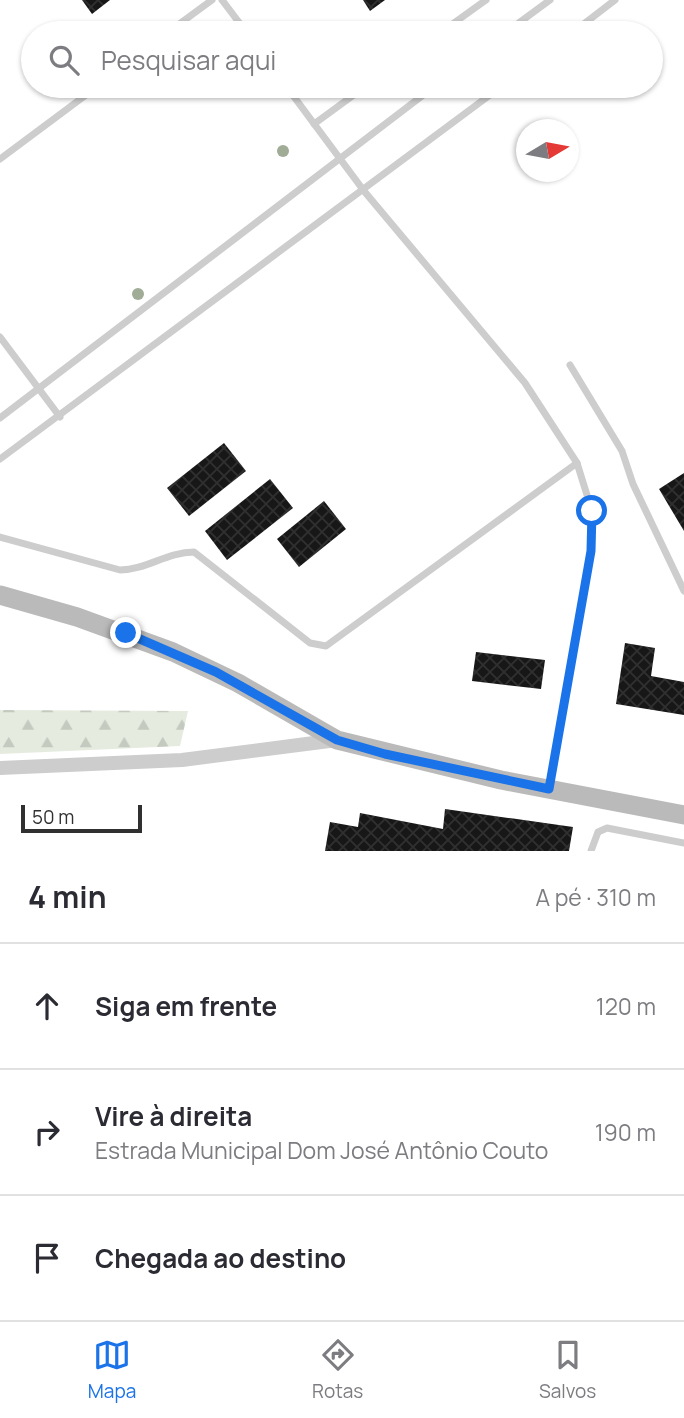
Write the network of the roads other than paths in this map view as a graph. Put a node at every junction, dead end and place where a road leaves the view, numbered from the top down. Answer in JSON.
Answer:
{"nodes":[{"id":1,"x":212,"y":0,"type":"edge"},
{"id":2,"x":222,"y":0,"type":"edge"},
{"id":3,"x":486,"y":0,"type":"edge"},
{"id":4,"x":550,"y":0,"type":"edge"},
{"id":5,"x":615,"y":0,"type":"edge"},
{"id":6,"x":183,"y":21,"type":"edge"},
{"id":7,"x":238,"y":21,"type":"edge"},
{"id":8,"x":457,"y":21,"type":"edge"},
{"id":9,"x":521,"y":21,"type":"edge"},
{"id":10,"x":588,"y":21,"type":"edge"},
{"id":11,"x":81,"y":98,"type":"edge"},
{"id":12,"x":295,"y":98,"type":"edge"},
{"id":13,"x":350,"y":98,"type":"edge"},
{"id":14,"x":419,"y":98,"type":"edge"},
{"id":15,"x":486,"y":98,"type":"edge"},
{"id":16,"x":314,"y":124,"type":"junction"},
{"id":17,"x":339,"y":157,"type":"junction"},
{"id":18,"x":0,"y":159,"type":"edge"},
{"id":19,"x":364,"y":191,"type":"junction"},
{"id":20,"x":0,"y":337,"type":"edge"},
{"id":21,"x":570,"y":365,"type":"dead end"},
{"id":22,"x":39,"y":389,"type":"junction"},
{"id":23,"x":60,"y":417,"type":"junction"},
{"id":24,"x":0,"y":418,"type":"edge"},
{"id":25,"x":0,"y":459,"type":"edge"},
{"id":26,"x":577,"y":463,"type":"junction"},
{"id":27,"x":0,"y":537,"type":"edge"},
{"id":28,"x":684,"y":591,"type":"edge"},
{"id":29,"x":0,"y":595,"type":"edge"},
{"id":30,"x":337,"y":740,"type":"junction"},
{"id":31,"x":0,"y":768,"type":"edge"},
{"id":32,"x":549,"y":789,"type":"junction"},
{"id":33,"x":684,"y":815,"type":"edge"},
{"id":34,"x":684,"y":843,"type":"edge"},
{"id":35,"x":591,"y":851,"type":"edge"}],
"edges":[{"from":1,"to":6,"type":"lane"},
{"from":2,"to":7,"type":"lane"},
{"from":3,"to":8,"type":"lane"},
{"from":4,"to":9,"type":"lane"},
{"from":5,"to":10,"type":"lane"},
{"from":11,"to":18,"type":"lane"},
{"from":12,"to":16,"type":"lane"},
{"from":13,"to":16,"type":"lane"},
{"from":14,"to":17,"type":"lane"},
{"from":15,"to":19,"type":"lane"},
{"from":16,"to":17,"type":"lane"},
{"from":17,"to":19,"type":"lane"},
{"from":17,"to":22,"type":"lane"},
{"from":19,"to":23,"type":"lane"},
{"from":19,"to":26,"type":"lane"},
{"from":20,"to":22,"type":"lane"},
{"from":21,"to":28,"type":"lane"},
{"from":22,"to":23,"type":"lane"},
{"from":22,"to":24,"type":"lane"},
{"from":23,"to":25,"type":"lane"},
{"from":26,"to":27,"type":"lane"},
{"from":26,"to":32,"type":"lane"},
{"from":29,"to":30,"type":"main road"},
{"from":30,"to":31,"type":"street"},
{"from":30,"to":32,"type":"main road"},
{"from":32,"to":33,"type":"main road"},
{"from":34,"to":35,"type":"lane"}]}
